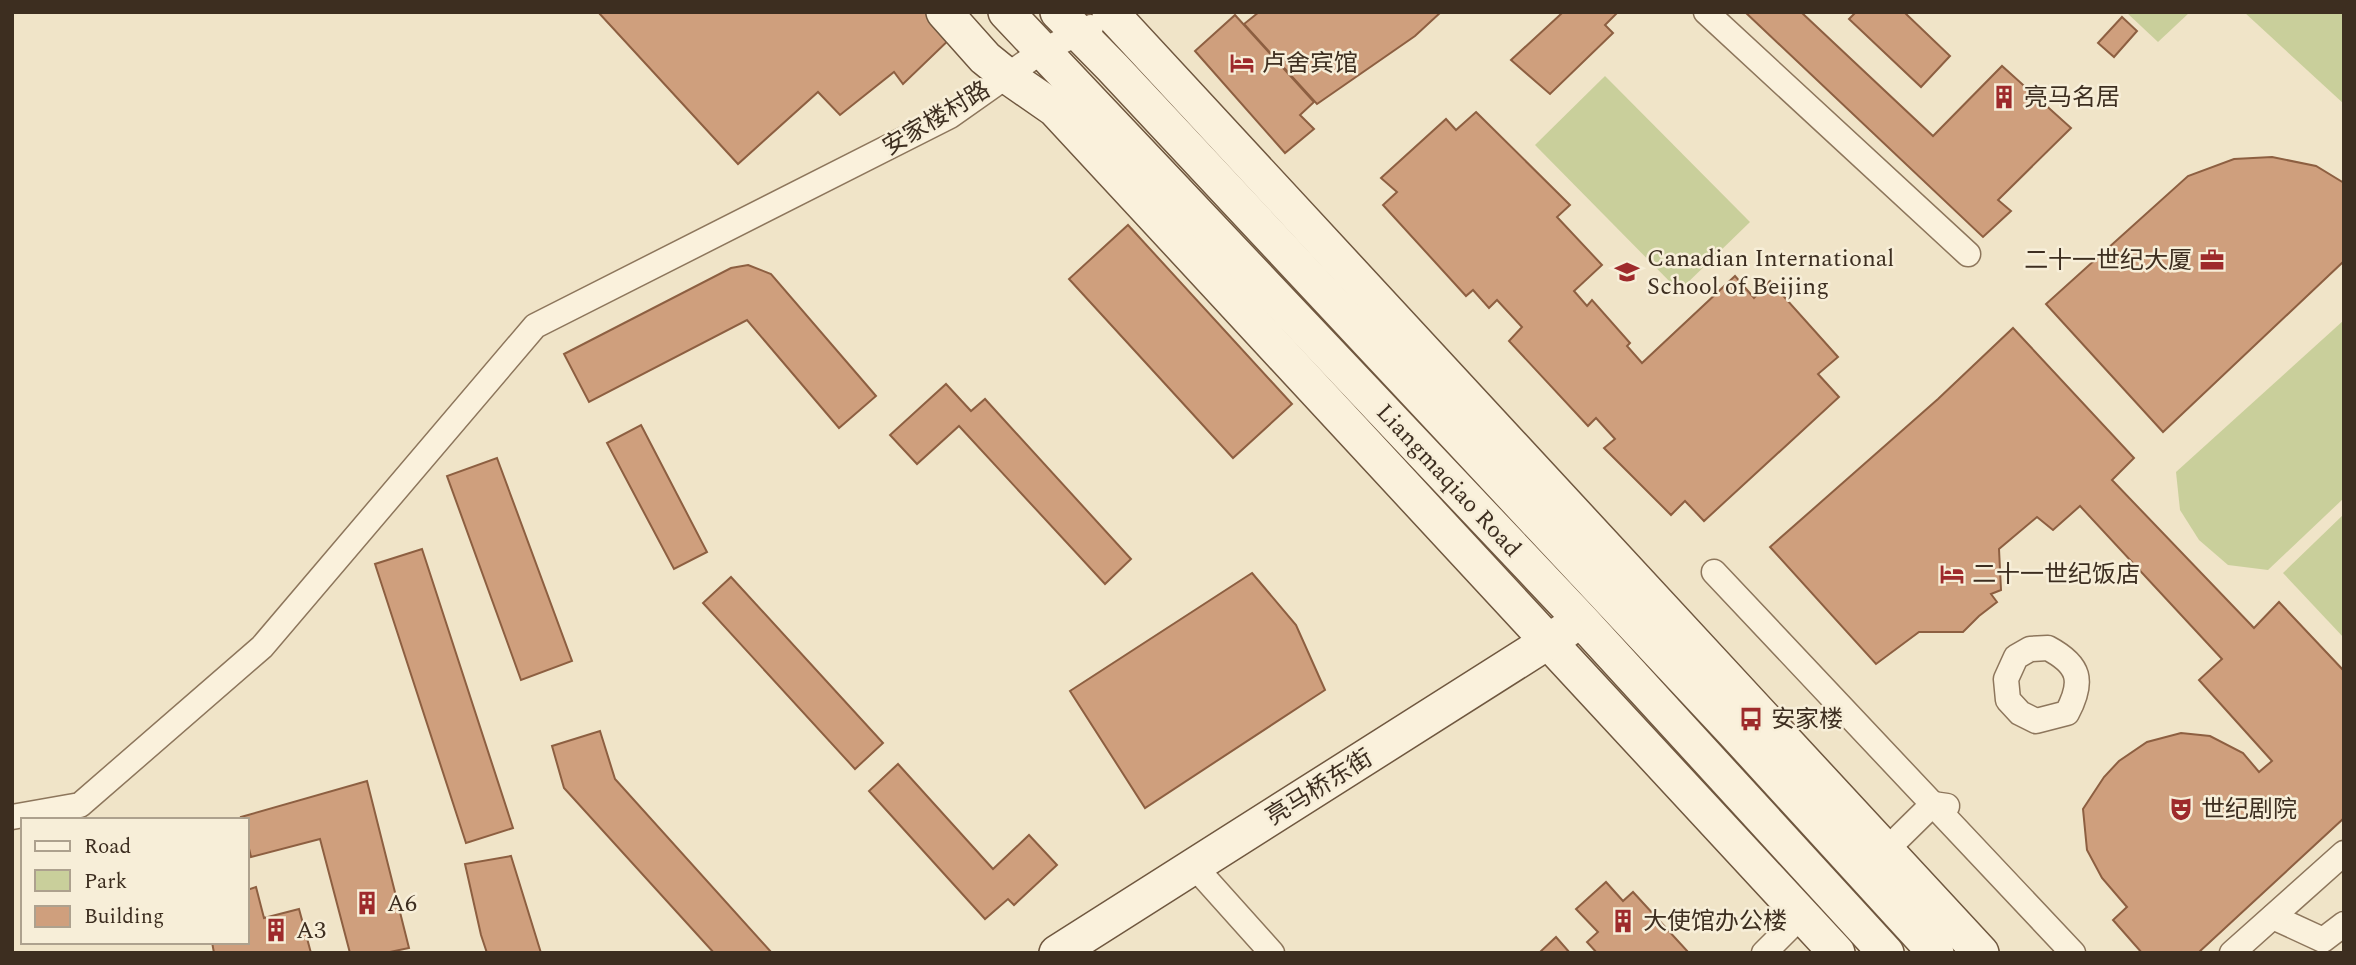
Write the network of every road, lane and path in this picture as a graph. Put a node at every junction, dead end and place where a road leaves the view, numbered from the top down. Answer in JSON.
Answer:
{"nodes":[{"id":1,"x":944,"y":12,"type":"edge"},
{"id":2,"x":1006,"y":12,"type":"edge"},
{"id":3,"x":1706,"y":12,"type":"edge"},
{"id":4,"x":1118,"y":14,"type":"edge"},
{"id":5,"x":1068,"y":22,"type":"edge"},
{"id":6,"x":1042,"y":51,"type":"junction"},
{"id":7,"x":1006,"y":75,"type":"junction"},
{"id":8,"x":1968,"y":254,"type":"dead end"},
{"id":9,"x":1714,"y":572,"type":"dead end"},
{"id":10,"x":1581,"y":620,"type":"junction"},
{"id":11,"x":1548,"y":642,"type":"junction"},
{"id":12,"x":1933,"y":803,"type":"junction"},
{"id":13,"x":1959,"y":807,"type":"dead end"},
{"id":14,"x":12,"y":817,"type":"edge"},
{"id":15,"x":2344,"y":853,"type":"edge"},
{"id":16,"x":1875,"y":862,"type":"junction"},
{"id":17,"x":1194,"y":866,"type":"junction"},
{"id":18,"x":1802,"y":915,"type":"junction"},
{"id":19,"x":2273,"y":917,"type":"junction"},
{"id":20,"x":2344,"y":924,"type":"edge"},
{"id":21,"x":2328,"y":946,"type":"edge"},
{"id":22,"x":1057,"y":953,"type":"edge"},
{"id":23,"x":1272,"y":953,"type":"edge"},
{"id":24,"x":1763,"y":953,"type":"edge"},
{"id":25,"x":1837,"y":953,"type":"edge"},
{"id":26,"x":1886,"y":953,"type":"edge"},
{"id":27,"x":1936,"y":953,"type":"edge"},
{"id":28,"x":1980,"y":953,"type":"edge"},
{"id":29,"x":2073,"y":953,"type":"edge"},
{"id":30,"x":2232,"y":953,"type":"edge"}],
"edges":[{"from":1,"to":7,"type":"street"},
{"from":2,"to":6,"type":"street","name":"Liangmaqiao Road"},
{"from":3,"to":8,"type":"street"},
{"from":4,"to":5,"type":"street","name":"安家楼村路"},
{"from":4,"to":16,"type":"street"},
{"from":5,"to":6,"type":"street","name":"安家楼村路"},
{"from":5,"to":16,"type":"street","name":"Liangmaqiao Road"},
{"from":6,"to":7,"type":"street","name":"安家楼村路"},
{"from":6,"to":10,"type":"street","name":"Liangmaqiao Road"},
{"from":7,"to":11,"type":"street"},
{"from":7,"to":14,"type":"street","name":"安家楼村路"},
{"from":9,"to":12,"type":"street"},
{"from":10,"to":11,"type":"street","name":"亮马桥东街"},
{"from":10,"to":26,"type":"street","name":"Liangmaqiao Road"},
{"from":11,"to":17,"type":"street","name":"亮马桥东街"},
{"from":11,"to":18,"type":"street"},
{"from":12,"to":13,"type":"street"},
{"from":12,"to":16,"type":"street"},
{"from":12,"to":29,"type":"street"},
{"from":15,"to":19,"type":"street"},
{"from":16,"to":27,"type":"street","name":"Liangmaqiao Road"},
{"from":16,"to":28,"type":"street"},
{"from":17,"to":22,"type":"street","name":"亮马桥东街"},
{"from":17,"to":23,"type":"street"},
{"from":18,"to":24,"type":"street"},
{"from":18,"to":25,"type":"street"},
{"from":19,"to":21,"type":"street"},
{"from":19,"to":30,"type":"street"},
{"from":20,"to":21,"type":"street"}]}
